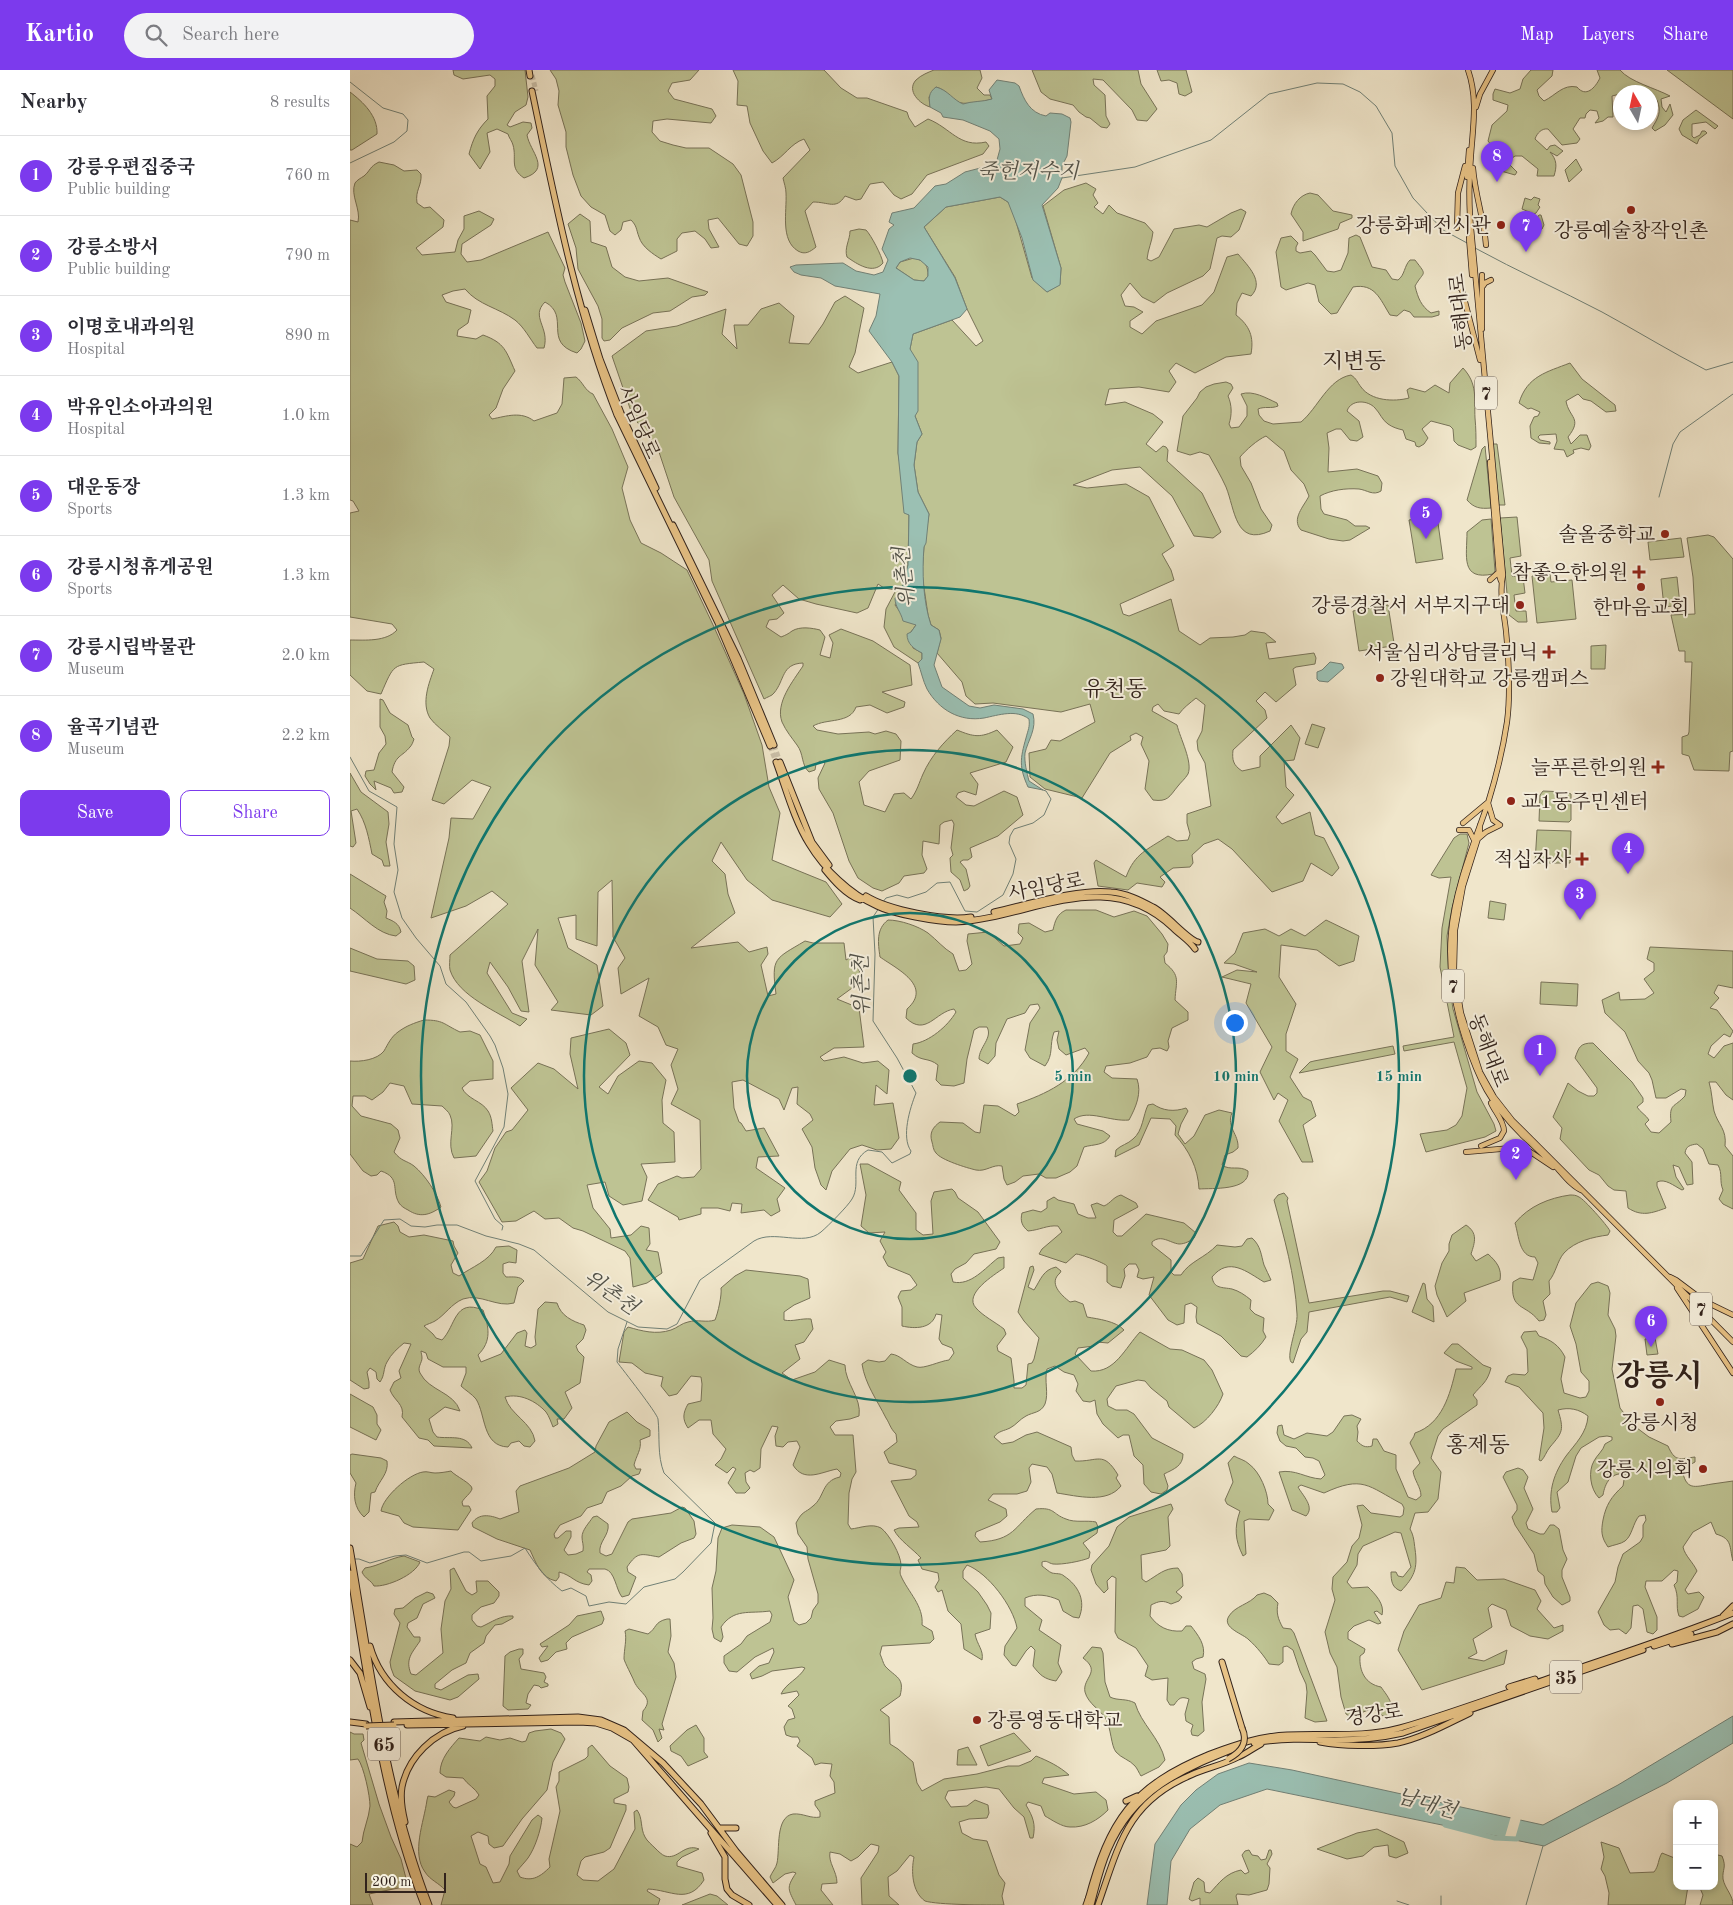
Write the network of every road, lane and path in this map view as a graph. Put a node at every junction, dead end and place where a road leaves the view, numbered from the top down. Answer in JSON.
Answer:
{"nodes":[{"id":1,"x":1466,"y":70,"type":"edge"},
{"id":2,"x":1493,"y":70,"type":"edge"},
{"id":3,"x":534,"y":91,"type":"tunnel mouth"},
{"id":4,"x":1474,"y":113,"type":"junction"},
{"id":5,"x":1471,"y":152,"type":"junction"},
{"id":6,"x":1468,"y":157,"type":"junction"},
{"id":7,"x":1456,"y":228,"type":"dead end"},
{"id":8,"x":1470,"y":236,"type":"junction"},
{"id":9,"x":1486,"y":246,"type":"dead end"},
{"id":10,"x":1482,"y":275,"type":"dead end"},
{"id":11,"x":1474,"y":280,"type":"junction"},
{"id":12,"x":1491,"y":280,"type":"dead end"},
{"id":13,"x":1483,"y":286,"type":"junction"},
{"id":14,"x":1459,"y":287,"type":"dead end"},
{"id":15,"x":1482,"y":346,"type":"junction"},
{"id":16,"x":1480,"y":360,"type":"junction"},
{"id":17,"x":1495,"y":506,"type":"junction"},
{"id":18,"x":1496,"y":519,"type":"junction"},
{"id":19,"x":1499,"y":572,"type":"junction"},
{"id":20,"x":1490,"y":580,"type":"dead end"},
{"id":21,"x":1501,"y":582,"type":"junction"},
{"id":22,"x":772,"y":745,"type":"tunnel mouth"},
{"id":23,"x":1488,"y":802,"type":"junction"},
{"id":24,"x":1462,"y":823,"type":"dead end"},
{"id":25,"x":1459,"y":830,"type":"dead end"},
{"id":26,"x":1475,"y":840,"type":"junction"},
{"id":27,"x":866,"y":899,"type":"junction"},
{"id":28,"x":886,"y":908,"type":"junction"},
{"id":29,"x":1198,"y":942,"type":"dead end"},
{"id":30,"x":1195,"y":949,"type":"dead end"},
{"id":31,"x":1486,"y":1090,"type":"junction"},
{"id":32,"x":1522,"y":1132,"type":"junction"},
{"id":33,"x":1531,"y":1141,"type":"junction"},
{"id":34,"x":1481,"y":1146,"type":"dead end"},
{"id":35,"x":1466,"y":1152,"type":"dead end"},
{"id":36,"x":1560,"y":1171,"type":"junction"},
{"id":37,"x":1583,"y":1191,"type":"junction"},
{"id":38,"x":1669,"y":1277,"type":"junction"},
{"id":39,"x":1733,"y":1315,"type":"edge"},
{"id":40,"x":1733,"y":1342,"type":"edge"},
{"id":41,"x":1733,"y":1373,"type":"edge"},
{"id":42,"x":350,"y":1548,"type":"edge"},
{"id":43,"x":350,"y":1573,"type":"edge"},
{"id":44,"x":355,"y":1583,"type":"junction"},
{"id":45,"x":1733,"y":1606,"type":"edge"},
{"id":46,"x":1733,"y":1615,"type":"edge"},
{"id":47,"x":1720,"y":1618,"type":"junction"},
{"id":48,"x":1733,"y":1624,"type":"edge"},
{"id":49,"x":1647,"y":1648,"type":"junction"},
{"id":50,"x":350,"y":1660,"type":"edge"},
{"id":51,"x":1222,"y":1662,"type":"dead end"},
{"id":52,"x":1591,"y":1664,"type":"junction"},
{"id":53,"x":1509,"y":1687,"type":"dead end"},
{"id":54,"x":1490,"y":1703,"type":"junction"},
{"id":55,"x":488,"y":1721,"type":"junction"},
{"id":56,"x":350,"y":1723,"type":"edge"},
{"id":57,"x":1402,"y":1730,"type":"junction"},
{"id":58,"x":1390,"y":1733,"type":"junction"},
{"id":59,"x":1305,"y":1738,"type":"junction"},
{"id":60,"x":1266,"y":1741,"type":"junction"},
{"id":61,"x":1224,"y":1743,"type":"dead end"},
{"id":62,"x":1202,"y":1758,"type":"junction"},
{"id":63,"x":381,"y":1760,"type":"junction"},
{"id":64,"x":1164,"y":1782,"type":"junction"},
{"id":65,"x":1144,"y":1792,"type":"junction"},
{"id":66,"x":1126,"y":1801,"type":"dead end"},
{"id":67,"x":1120,"y":1807,"type":"dead end"},
{"id":68,"x":1118,"y":1822,"type":"junction"},
{"id":69,"x":720,"y":1828,"type":"junction"},
{"id":70,"x":736,"y":1828,"type":"dead end"},
{"id":71,"x":710,"y":1830,"type":"junction"},
{"id":72,"x":410,"y":1852,"type":"junction"},
{"id":73,"x":1102,"y":1860,"type":"junction"},
{"id":74,"x":1097,"y":1873,"type":"junction"},
{"id":75,"x":763,"y":1885,"type":"junction"},
{"id":76,"x":780,"y":1904,"type":"edge"},
{"id":77,"x":424,"y":1905,"type":"edge"},
{"id":78,"x":429,"y":1905,"type":"edge"},
{"id":79,"x":749,"y":1905,"type":"edge"},
{"id":80,"x":1086,"y":1905,"type":"edge"},
{"id":81,"x":1091,"y":1905,"type":"edge"},
{"id":82,"x":1098,"y":1905,"type":"edge"}],
"edges":[{"from":1,"to":4,"type":"main road","name":"동해대로","number":"7"},
{"from":1,"to":6,"type":"main road","name":"동해대로","number":"7"},
{"from":2,"to":4,"type":"main road"},
{"from":3,"to":22,"type":"highway","name":"사임당로"},
{"from":4,"to":5,"type":"main road","name":"동해대로","number":"7"},
{"from":5,"to":8,"type":"main road","name":"동해대로","number":"7"},
{"from":5,"to":9,"type":"main road"},
{"from":6,"to":7,"type":"main road"},
{"from":6,"to":8,"type":"main road","name":"동해대로","number":"7"},
{"from":8,"to":11,"type":"main road","name":"동해대로","number":"7"},
{"from":10,"to":13,"type":"main road"},
{"from":11,"to":15,"type":"main road","name":"동해대로","number":"7"},
{"from":11,"to":16,"type":"main road","name":"동해대로","number":"7"},
{"from":12,"to":13,"type":"main road"},
{"from":13,"to":15,"type":"main road"},
{"from":14,"to":16,"type":"main road"},
{"from":15,"to":17,"type":"main road","name":"동해대로","number":"7"},
{"from":16,"to":17,"type":"main road","name":"동해대로","number":"7"},
{"from":17,"to":18,"type":"main road","name":"동해대로","number":"7"},
{"from":18,"to":19,"type":"main road","name":"동해대로","number":"7"},
{"from":18,"to":21,"type":"main road","name":"동해대로","number":"7"},
{"from":19,"to":20,"type":"main road"},
{"from":19,"to":21,"type":"main road","name":"동해대로","number":"7"},
{"from":21,"to":23,"type":"main road","name":"동해대로","number":"7"},
{"from":23,"to":24,"type":"main road"},
{"from":23,"to":26,"type":"main road","name":"동해대로","number":"7"},
{"from":23,"to":26,"type":"main road"},
{"from":25,"to":26,"type":"main road"},
{"from":26,"to":31,"type":"main road","name":"동해대로","number":"7"},
{"from":26,"to":32,"type":"main road","name":"동해대로","number":"7"},
{"from":27,"to":27,"type":"highway"},
{"from":27,"to":28,"type":"highway"},
{"from":28,"to":29,"type":"highway","name":"사임당로"},
{"from":28,"to":30,"type":"highway","name":"사임당로"},
{"from":31,"to":32,"type":"main road","name":"동해대로","number":"7"},
{"from":31,"to":34,"type":"main road"},
{"from":32,"to":33,"type":"main road","name":"동해대로","number":"7"},
{"from":33,"to":36,"type":"main road","name":"동해대로","number":"7"},
{"from":33,"to":37,"type":"main road","name":"동해대로","number":"7"},
{"from":35,"to":36,"type":"main road"},
{"from":36,"to":37,"type":"main road","name":"동해대로","number":"7"},
{"from":37,"to":38,"type":"main road","name":"동해대로","number":"7"},
{"from":38,"to":39,"type":"main road"},
{"from":38,"to":40,"type":"main road","name":"동해대로","number":"7"},
{"from":38,"to":41,"type":"main road"},
{"from":42,"to":44,"type":"highway","number":"65"},
{"from":43,"to":44,"type":"highway","number":"65"},
{"from":44,"to":55,"type":"highway"},
{"from":44,"to":63,"type":"highway","number":"65"},
{"from":44,"to":72,"type":"highway","number":"65"},
{"from":45,"to":47,"type":"highway"},
{"from":46,"to":47,"type":"highway","name":"경강로"},
{"from":46,"to":49,"type":"highway","name":"경강로","number":"35"},
{"from":47,"to":52,"type":"highway","name":"경강로"},
{"from":48,"to":49,"type":"highway"},
{"from":49,"to":54,"type":"highway","name":"경강로","number":"35"},
{"from":50,"to":63,"type":"highway"},
{"from":51,"to":64,"type":"highway","bridge":true},
{"from":52,"to":53,"type":"highway"},
{"from":52,"to":57,"type":"highway","name":"경강로"},
{"from":54,"to":57,"type":"highway","name":"경강로","number":"35"},
{"from":54,"to":59,"type":"highway"},
{"from":55,"to":56,"type":"highway","bridge":true},
{"from":55,"to":69,"type":"highway"},
{"from":55,"to":71,"type":"highway"},
{"from":55,"to":72,"type":"highway"},
{"from":57,"to":58,"type":"highway","name":"경강로","number":"35"},
{"from":58,"to":59,"type":"highway","name":"경강로","number":"35"},
{"from":58,"to":62,"type":"highway","name":"경강로"},
{"from":59,"to":60,"type":"highway","name":"경강로","number":"35"},
{"from":60,"to":64,"type":"highway","name":"경강로","number":"35"},
{"from":60,"to":82,"type":"highway"},
{"from":61,"to":62,"type":"highway"},
{"from":62,"to":65,"type":"highway","name":"경강로"},
{"from":63,"to":77,"type":"highway","number":"65"},
{"from":64,"to":73,"type":"highway","name":"경강로","number":"35"},
{"from":65,"to":66,"type":"highway"},
{"from":65,"to":68,"type":"highway","name":"경강로"},
{"from":67,"to":68,"type":"highway"},
{"from":68,"to":73,"type":"highway","name":"경강로"},
{"from":69,"to":70,"type":"highway"},
{"from":69,"to":75,"type":"highway"},
{"from":71,"to":75,"type":"highway"},
{"from":71,"to":79,"type":"highway"},
{"from":72,"to":78,"type":"highway","number":"65"},
{"from":73,"to":74,"type":"highway","name":"경강로","number":"35"},
{"from":74,"to":80,"type":"highway","name":"경강로"},
{"from":74,"to":81,"type":"highway","name":"경강로","number":"35"},
{"from":75,"to":76,"type":"highway"}]}
